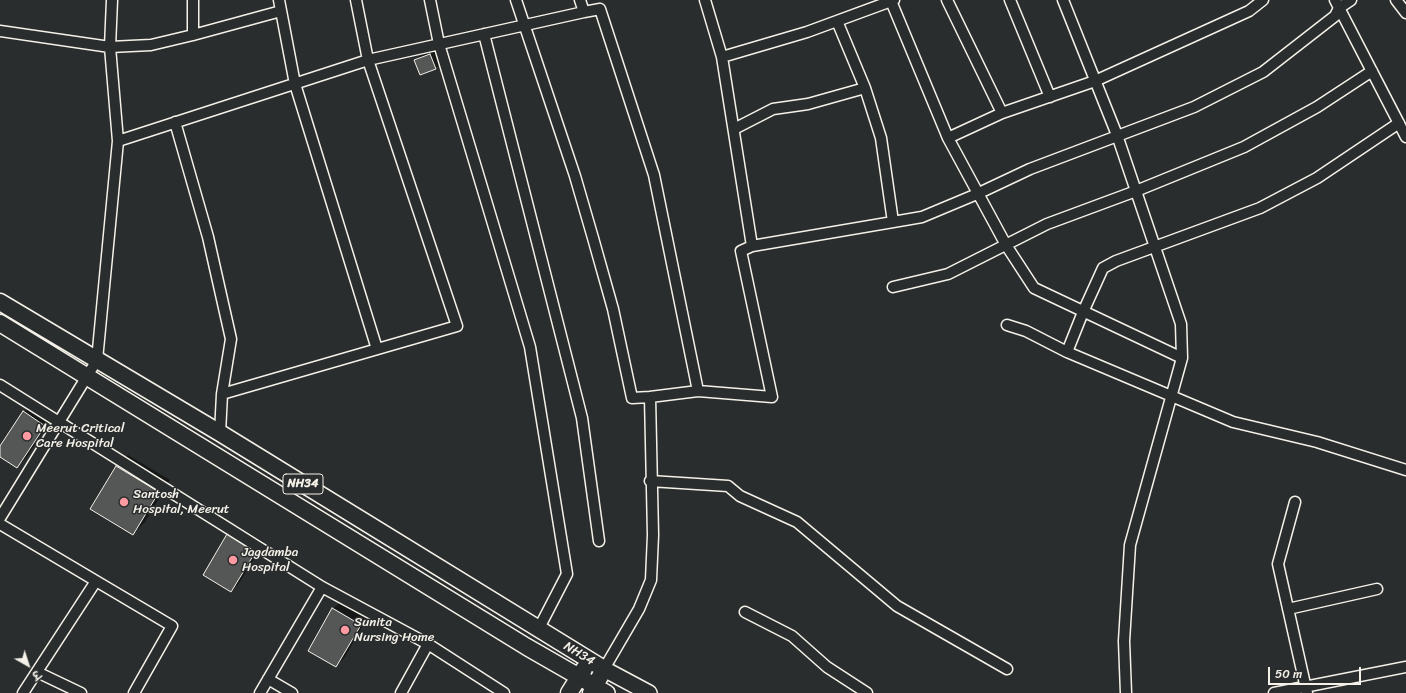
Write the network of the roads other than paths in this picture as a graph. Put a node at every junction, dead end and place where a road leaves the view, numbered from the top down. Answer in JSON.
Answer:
{"nodes":[{"id":1,"x":112,"y":0,"type":"edge"},
{"id":2,"x":192,"y":0,"type":"edge"},
{"id":3,"x":279,"y":0,"type":"edge"},
{"id":4,"x":356,"y":0,"type":"edge"},
{"id":5,"x":430,"y":0,"type":"edge"},
{"id":6,"x":516,"y":0,"type":"edge"},
{"id":7,"x":580,"y":0,"type":"edge"},
{"id":8,"x":704,"y":0,"type":"edge"},
{"id":9,"x":947,"y":0,"type":"edge"},
{"id":10,"x":1010,"y":0,"type":"edge"},
{"id":11,"x":1064,"y":0,"type":"edge"},
{"id":12,"x":1263,"y":0,"type":"edge"},
{"id":13,"x":1351,"y":0,"type":"edge"},
{"id":14,"x":1396,"y":0,"type":"edge"},
{"id":15,"x":893,"y":1,"type":"edge"},
{"id":16,"x":1337,"y":4,"type":"edge"},
{"id":17,"x":281,"y":11,"type":"junction"},
{"id":18,"x":584,"y":12,"type":"junction"},
{"id":19,"x":1406,"y":13,"type":"edge"},
{"id":20,"x":837,"y":21,"type":"junction"},
{"id":21,"x":525,"y":25,"type":"junction"},
{"id":22,"x":0,"y":30,"type":"edge"},
{"id":23,"x":484,"y":34,"type":"junction"},
{"id":24,"x":193,"y":35,"type":"junction"},
{"id":25,"x":439,"y":44,"type":"junction"},
{"id":26,"x":110,"y":47,"type":"junction"},
{"id":27,"x":722,"y":57,"type":"junction"},
{"id":28,"x":368,"y":60,"type":"junction"},
{"id":29,"x":1372,"y":71,"type":"junction"},
{"id":30,"x":1095,"y":81,"type":"junction"},
{"id":31,"x":295,"y":84,"type":"junction"},
{"id":32,"x":864,"y":88,"type":"junction"},
{"id":33,"x":1050,"y":96,"type":"junction"},
{"id":34,"x":1002,"y":113,"type":"junction"},
{"id":35,"x":175,"y":122,"type":"junction"},
{"id":36,"x":1399,"y":123,"type":"junction"},
{"id":37,"x":734,"y":129,"type":"junction"},
{"id":38,"x":1117,"y":135,"type":"junction"},
{"id":39,"x":1406,"y":137,"type":"edge"},
{"id":40,"x":948,"y":138,"type":"junction"},
{"id":41,"x":118,"y":141,"type":"junction"},
{"id":42,"x":1136,"y":191,"type":"junction"},
{"id":43,"x":977,"y":194,"type":"junction"},
{"id":44,"x":892,"y":222,"type":"junction"},
{"id":45,"x":1006,"y":245,"type":"junction"},
{"id":46,"x":752,"y":246,"type":"junction"},
{"id":47,"x":1155,"y":246,"type":"junction"},
{"id":48,"x":893,"y":287,"type":"dead end"},
{"id":49,"x":0,"y":302,"type":"edge"},
{"id":50,"x":1083,"y":312,"type":"junction"},
{"id":51,"x":0,"y":323,"type":"edge"},
{"id":52,"x":1007,"y":325,"type":"dead end"},
{"id":53,"x":378,"y":349,"type":"junction"},
{"id":54,"x":1067,"y":352,"type":"junction"},
{"id":55,"x":1182,"y":358,"type":"junction"},
{"id":56,"x":97,"y":360,"type":"junction"},
{"id":57,"x":88,"y":378,"type":"junction"},
{"id":58,"x":0,"y":385,"type":"edge"},
{"id":59,"x":698,"y":391,"type":"junction"},
{"id":60,"x":222,"y":394,"type":"junction"},
{"id":61,"x":650,"y":397,"type":"junction"},
{"id":62,"x":1172,"y":398,"type":"junction"},
{"id":63,"x":59,"y":421,"type":"junction"},
{"id":64,"x":220,"y":433,"type":"junction"},
{"id":65,"x":1406,"y":470,"type":"edge"},
{"id":66,"x":295,"y":479,"type":"junction"},
{"id":67,"x":650,"y":481,"type":"junction"},
{"id":68,"x":283,"y":498,"type":"junction"},
{"id":69,"x":1296,"y":502,"type":"dead end"},
{"id":70,"x":0,"y":518,"type":"edge"},
{"id":71,"x":0,"y":524,"type":"edge"},
{"id":72,"x":369,"y":525,"type":"junction"},
{"id":73,"x":600,"y":541,"type":"dead end"},
{"id":74,"x":358,"y":544,"type":"junction"},
{"id":75,"x":448,"y":574,"type":"junction"},
{"id":76,"x":96,"y":581,"type":"junction"},
{"id":77,"x":322,"y":587,"type":"junction"},
{"id":78,"x":1377,"y":589,"type":"dead end"},
{"id":79,"x":436,"y":592,"type":"junction"},
{"id":80,"x":1288,"y":609,"type":"junction"},
{"id":81,"x":745,"y":612,"type":"dead end"},
{"id":82,"x":538,"y":630,"type":"junction"},
{"id":83,"x":428,"y":644,"type":"junction"},
{"id":84,"x":589,"y":660,"type":"junction"},
{"id":85,"x":1406,"y":666,"type":"edge"},
{"id":86,"x":604,"y":669,"type":"junction"},
{"id":87,"x":1007,"y":669,"type":"dead end"},
{"id":88,"x":37,"y":672,"type":"junction"},
{"id":89,"x":579,"y":677,"type":"junction"},
{"id":90,"x":268,"y":679,"type":"junction"},
{"id":91,"x":1306,"y":690,"type":"edge"},
{"id":92,"x":598,"y":691,"type":"edge"},
{"id":93,"x":24,"y":693,"type":"edge"},
{"id":94,"x":81,"y":693,"type":"edge"},
{"id":95,"x":134,"y":693,"type":"edge"},
{"id":96,"x":260,"y":693,"type":"edge"},
{"id":97,"x":292,"y":693,"type":"edge"},
{"id":98,"x":401,"y":693,"type":"edge"},
{"id":99,"x":504,"y":693,"type":"edge"},
{"id":100,"x":569,"y":693,"type":"edge"},
{"id":101,"x":649,"y":693,"type":"edge"},
{"id":102,"x":867,"y":693,"type":"edge"},
{"id":103,"x":1126,"y":693,"type":"edge"},
{"id":104,"x":1274,"y":693,"type":"edge"}],
"edges":[{"from":1,"to":26,"type":"street"},
{"from":2,"to":24,"type":"street"},
{"from":3,"to":17,"type":"street"},
{"from":4,"to":28,"type":"street"},
{"from":5,"to":25,"type":"street"},
{"from":6,"to":21,"type":"street"},
{"from":7,"to":18,"type":"street"},
{"from":8,"to":27,"type":"street"},
{"from":9,"to":34,"type":"street"},
{"from":10,"to":33,"type":"street"},
{"from":11,"to":30,"type":"street"},
{"from":12,"to":30,"type":"street"},
{"from":13,"to":16,"type":"street"},
{"from":14,"to":19,"type":"street"},
{"from":15,"to":20,"type":"street"},
{"from":15,"to":40,"type":"street"},
{"from":16,"to":29,"type":"street"},
{"from":16,"to":38,"type":"street"},
{"from":17,"to":24,"type":"street"},
{"from":17,"to":31,"type":"street"},
{"from":18,"to":21,"type":"street"},
{"from":18,"to":59,"type":"street"},
{"from":20,"to":27,"type":"street"},
{"from":20,"to":32,"type":"street"},
{"from":21,"to":23,"type":"street"},
{"from":21,"to":61,"type":"street"},
{"from":22,"to":26,"type":"street"},
{"from":23,"to":25,"type":"street"},
{"from":23,"to":73,"type":"street"},
{"from":24,"to":26,"type":"street"},
{"from":25,"to":28,"type":"street"},
{"from":25,"to":82,"type":"street"},
{"from":26,"to":41,"type":"street"},
{"from":27,"to":37,"type":"street"},
{"from":28,"to":31,"type":"street"},
{"from":28,"to":53,"type":"street"},
{"from":29,"to":36,"type":"street"},
{"from":29,"to":42,"type":"street"},
{"from":30,"to":33,"type":"street"},
{"from":30,"to":38,"type":"street"},
{"from":31,"to":35,"type":"street"},
{"from":31,"to":53,"type":"street"},
{"from":32,"to":37,"type":"street"},
{"from":32,"to":44,"type":"street"},
{"from":33,"to":34,"type":"street"},
{"from":34,"to":40,"type":"street"},
{"from":35,"to":41,"type":"street"},
{"from":35,"to":60,"type":"street"},
{"from":36,"to":39,"type":"street"},
{"from":36,"to":47,"type":"street"},
{"from":37,"to":46,"type":"street"},
{"from":38,"to":42,"type":"street"},
{"from":38,"to":43,"type":"street"},
{"from":40,"to":43,"type":"street"},
{"from":41,"to":56,"type":"street"},
{"from":42,"to":45,"type":"street"},
{"from":42,"to":47,"type":"street"},
{"from":43,"to":44,"type":"street"},
{"from":43,"to":45,"type":"street"},
{"from":44,"to":46,"type":"street"},
{"from":45,"to":48,"type":"street"},
{"from":45,"to":50,"type":"street"},
{"from":46,"to":59,"type":"street"},
{"from":47,"to":50,"type":"street"},
{"from":47,"to":55,"type":"street"},
{"from":49,"to":56,"type":"highway","name":"NH34","number":"NH34"},
{"from":50,"to":54,"type":"street"},
{"from":50,"to":55,"type":"street"},
{"from":51,"to":57,"type":"highway","number":"NH34"},
{"from":52,"to":54,"type":"street"},
{"from":53,"to":60,"type":"street"},
{"from":54,"to":62,"type":"street"},
{"from":55,"to":62,"type":"street"},
{"from":56,"to":57,"type":"street"},
{"from":56,"to":64,"type":"highway","name":"NH34","number":"NH34"},
{"from":57,"to":63,"type":"street"},
{"from":57,"to":68,"type":"highway","number":"NH34"},
{"from":58,"to":63,"type":"street"},
{"from":59,"to":61,"type":"street"},
{"from":60,"to":64,"type":"street"},
{"from":61,"to":67,"type":"street"},
{"from":62,"to":65,"type":"street"},
{"from":62,"to":103,"type":"street"},
{"from":63,"to":70,"type":"street"},
{"from":63,"to":77,"type":"street"},
{"from":64,"to":66,"type":"highway","name":"NH34","number":"NH34"},
{"from":66,"to":68,"type":"highway"},
{"from":66,"to":72,"type":"highway","name":"NH34","number":"NH34"},
{"from":67,"to":86,"type":"street"},
{"from":67,"to":87,"type":"street"},
{"from":68,"to":74,"type":"highway","number":"NH34"},
{"from":69,"to":80,"type":"street"},
{"from":71,"to":76,"type":"street"},
{"from":72,"to":74,"type":"highway"},
{"from":72,"to":75,"type":"highway","name":"NH34","number":"NH34"},
{"from":74,"to":79,"type":"highway","number":"NH34"},
{"from":75,"to":79,"type":"highway"},
{"from":75,"to":82,"type":"highway","name":"NH34","number":"NH34"},
{"from":76,"to":88,"type":"street"},
{"from":76,"to":95,"type":"street"},
{"from":77,"to":83,"type":"street"},
{"from":77,"to":90,"type":"street"},
{"from":78,"to":80,"type":"street"},
{"from":79,"to":89,"type":"highway","number":"NH34"},
{"from":80,"to":91,"type":"street"},
{"from":81,"to":102,"type":"street"},
{"from":82,"to":84,"type":"highway","name":"NH34","number":"NH34"},
{"from":83,"to":98,"type":"street"},
{"from":83,"to":99,"type":"street"},
{"from":84,"to":86,"type":"highway","name":"NH34","number":"NH34"},
{"from":84,"to":89,"type":"highway","number":"NH34"},
{"from":85,"to":91,"type":"street"},
{"from":86,"to":92,"type":"highway","number":"NH34"},
{"from":86,"to":101,"type":"main road"},
{"from":88,"to":93,"type":"street"},
{"from":88,"to":94,"type":"street"},
{"from":89,"to":92,"type":"highway","number":"NH34"},
{"from":89,"to":100,"type":"highway","number":"NH34"},
{"from":90,"to":96,"type":"street"},
{"from":90,"to":97,"type":"street"},
{"from":91,"to":104,"type":"street"}]}
